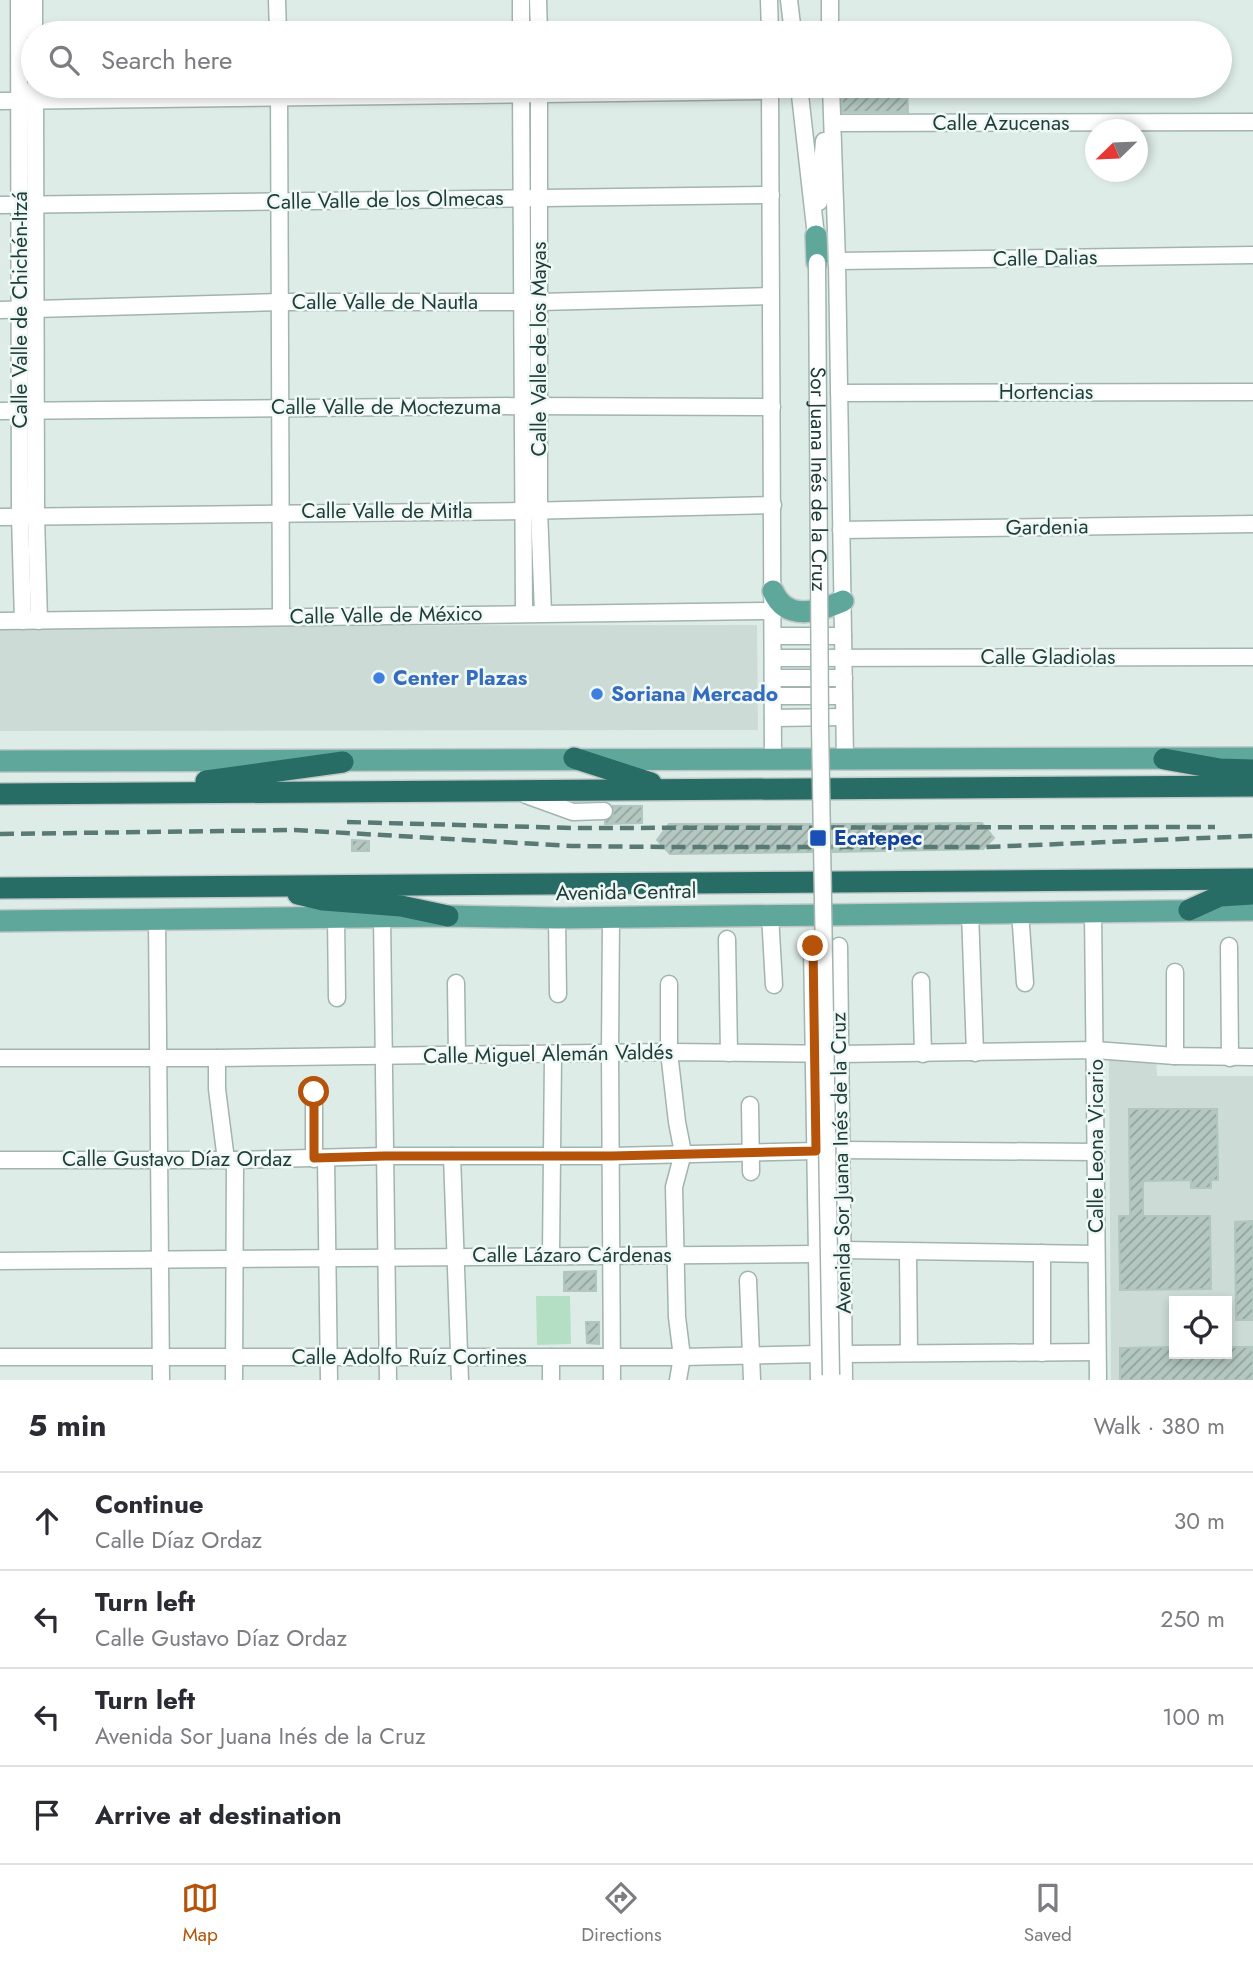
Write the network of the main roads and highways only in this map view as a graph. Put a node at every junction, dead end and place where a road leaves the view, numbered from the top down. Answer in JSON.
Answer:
{"nodes":[{"id":1,"x":816,"y":236,"type":"road end"},
{"id":2,"x":827,"y":262,"type":"road end"},
{"id":3,"x":773,"y":601,"type":"road end"},
{"id":4,"x":843,"y":601,"type":"road end"},
{"id":5,"x":574,"y":758,"type":"junction"},
{"id":6,"x":1253,"y":758,"type":"edge"},
{"id":7,"x":1164,"y":759,"type":"junction"},
{"id":8,"x":0,"y":761,"type":"edge"},
{"id":9,"x":343,"y":762,"type":"junction"},
{"id":10,"x":1253,"y":770,"type":"edge"},
{"id":11,"x":1253,"y":786,"type":"edge"},
{"id":12,"x":669,"y":790,"type":"junction"},
{"id":13,"x":122,"y":793,"type":"junction"},
{"id":14,"x":0,"y":794,"type":"edge"},
{"id":15,"x":1253,"y":879,"type":"edge"},
{"id":16,"x":262,"y":886,"type":"junction"},
{"id":17,"x":0,"y":888,"type":"edge"},
{"id":18,"x":1253,"y":894,"type":"edge"},
{"id":19,"x":1253,"y":909,"type":"edge"},
{"id":20,"x":1189,"y":910,"type":"junction"},
{"id":21,"x":448,"y":915,"type":"junction"},
{"id":22,"x":0,"y":921,"type":"edge"}],
"edges":[{"from":1,"to":2,"type":"main road","name":"Sor Juana Inés de la Cruz"},
{"from":3,"to":4,"type":"main road"},
{"from":5,"to":7,"type":"main road"},
{"from":5,"to":9,"type":"main road"},
{"from":5,"to":12,"type":"highway"},
{"from":6,"to":7,"type":"main road"},
{"from":7,"to":10,"type":"highway"},
{"from":8,"to":9,"type":"main road"},
{"from":9,"to":13,"type":"highway"},
{"from":11,"to":12,"type":"highway"},
{"from":12,"to":13,"type":"highway"},
{"from":13,"to":14,"type":"highway"},
{"from":15,"to":16,"type":"highway","name":"Avenida Central"},
{"from":16,"to":17,"type":"highway","name":"Avenida Central"},
{"from":16,"to":21,"type":"highway"},
{"from":18,"to":20,"type":"highway"},
{"from":19,"to":20,"type":"main road","name":"Avenida Central"},
{"from":20,"to":21,"type":"main road","name":"Avenida Central"},
{"from":21,"to":22,"type":"main road","name":"Avenida Central"}]}
